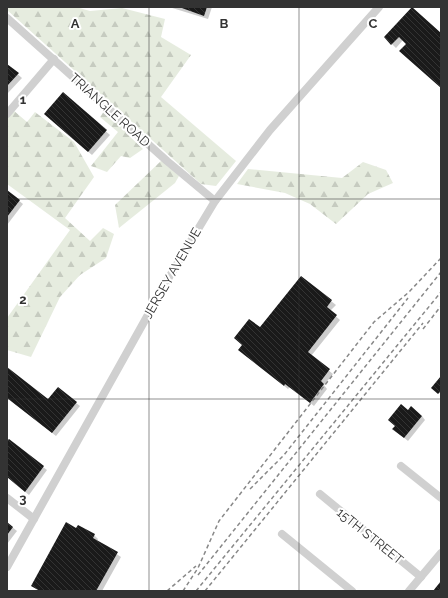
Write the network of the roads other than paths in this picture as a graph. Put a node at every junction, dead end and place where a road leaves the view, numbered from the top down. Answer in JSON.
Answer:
{"nodes":[{"id":1,"x":379,"y":7,"type":"edge"},
{"id":2,"x":7,"y":18,"type":"edge"},
{"id":3,"x":54,"y":59,"type":"junction"},
{"id":4,"x":7,"y":114,"type":"edge"},
{"id":5,"x":215,"y":201,"type":"junction"},
{"id":6,"x":402,"y":466,"type":"dead end"},
{"id":7,"x":320,"y":494,"type":"dead end"},
{"id":8,"x":7,"y":498,"type":"edge"},
{"id":9,"x":441,"y":498,"type":"edge"},
{"id":10,"x":34,"y":519,"type":"junction"},
{"id":11,"x":282,"y":534,"type":"dead end"},
{"id":12,"x":441,"y":552,"type":"edge"},
{"id":13,"x":7,"y":568,"type":"edge"},
{"id":14,"x":421,"y":577,"type":"junction"},
{"id":15,"x":352,"y":591,"type":"edge"},
{"id":16,"x":409,"y":591,"type":"edge"}],
"edges":[{"from":1,"to":5,"type":"street","name":"JERSEY AVENUE"},
{"from":2,"to":3,"type":"street","name":"TRIANGLE ROAD"},
{"from":3,"to":4,"type":"street"},
{"from":3,"to":5,"type":"street","name":"TRIANGLE ROAD"},
{"from":5,"to":10,"type":"street","name":"JERSEY AVENUE"},
{"from":6,"to":9,"type":"street"},
{"from":7,"to":14,"type":"street","name":"15TH STREET"},
{"from":8,"to":10,"type":"street"},
{"from":10,"to":13,"type":"street","name":"JERSEY AVENUE"},
{"from":11,"to":15,"type":"street"},
{"from":12,"to":14,"type":"street"},
{"from":14,"to":16,"type":"street"}]}
